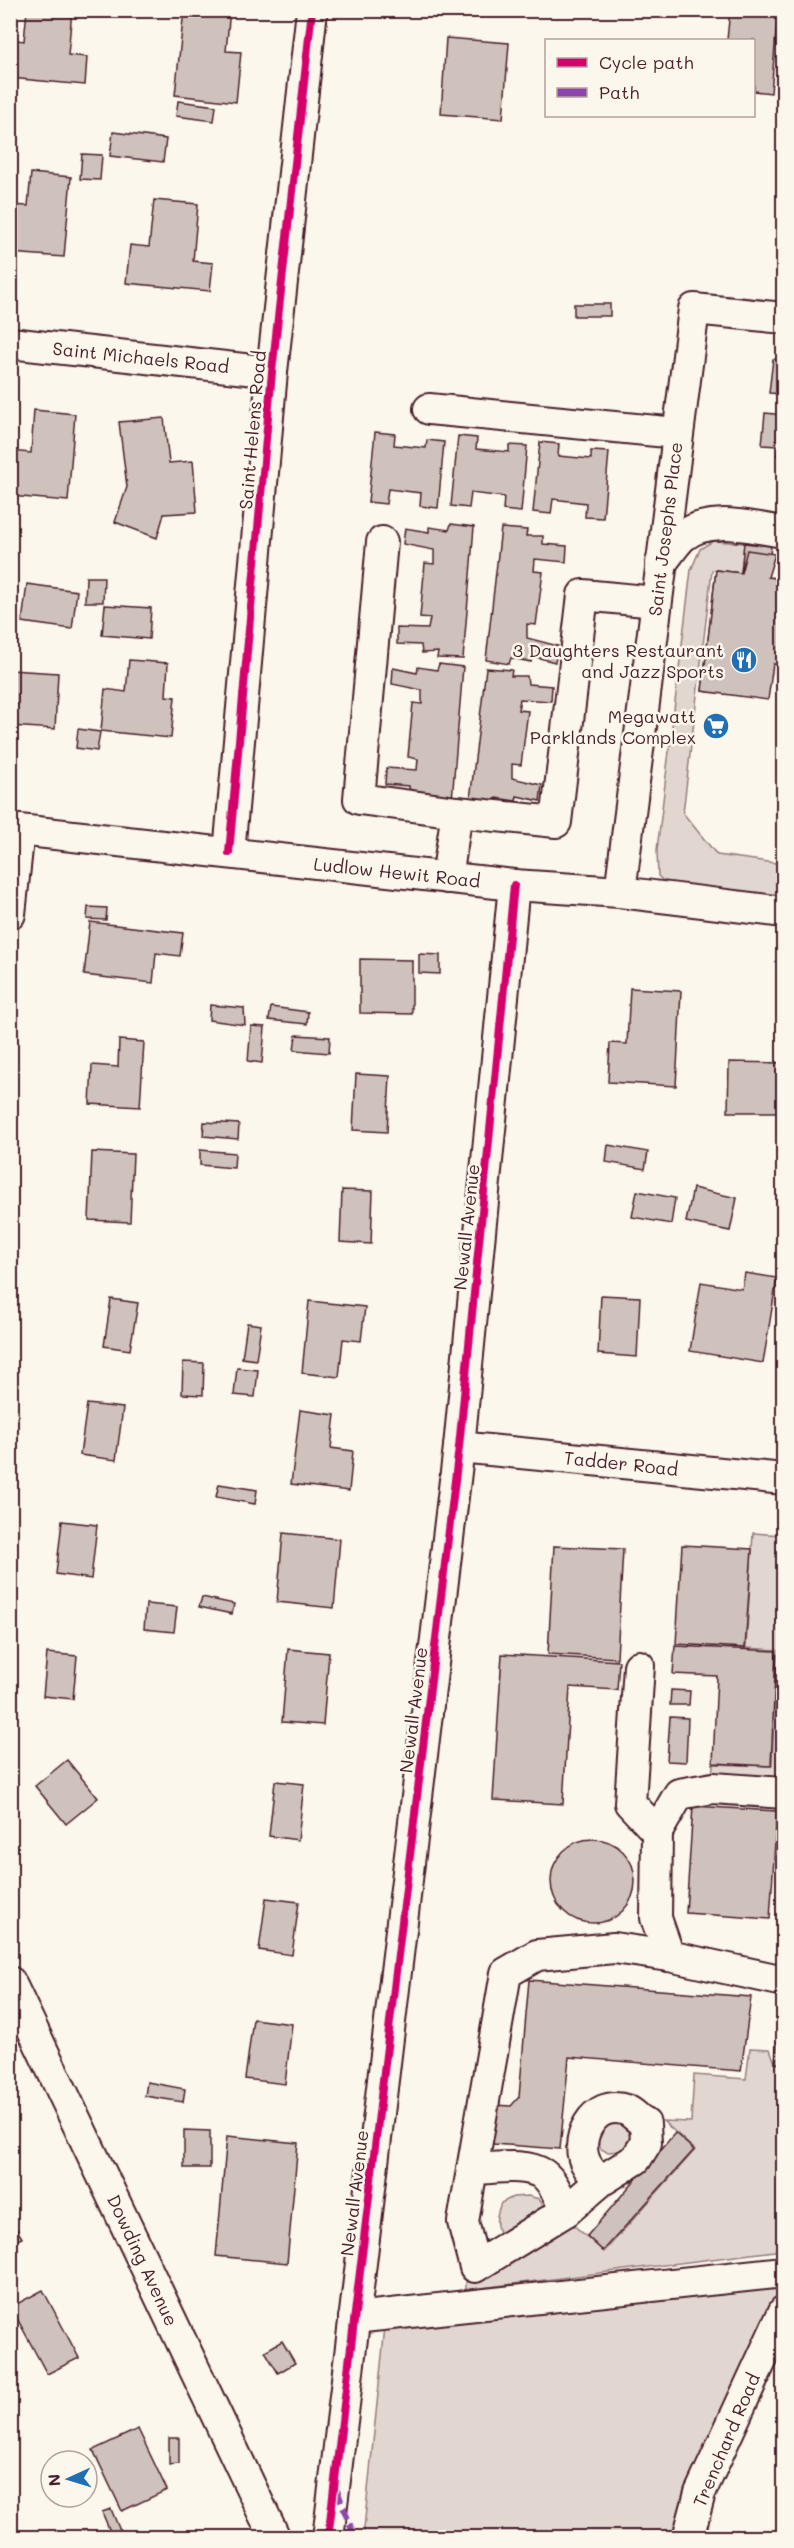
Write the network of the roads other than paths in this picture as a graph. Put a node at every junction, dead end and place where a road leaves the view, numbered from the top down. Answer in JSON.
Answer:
{"nodes":[{"id":1,"x":312,"y":10,"type":"edge"},
{"id":2,"x":783,"y":318,"type":"edge"},
{"id":3,"x":10,"y":343,"type":"edge"},
{"id":4,"x":272,"y":372,"type":"junction"},
{"id":5,"x":429,"y":409,"type":"dead end"},
{"id":6,"x":677,"y":434,"type":"junction"},
{"id":7,"x":783,"y":532,"type":"edge"},
{"id":8,"x":382,"y":542,"type":"dead end"},
{"id":9,"x":661,"y":563,"type":"junction"},
{"id":10,"x":656,"y":602,"type":"junction"},
{"id":11,"x":457,"y":812,"type":"junction"},
{"id":12,"x":15,"y":830,"type":"edge"},
{"id":13,"x":229,"y":853,"type":"junction"},
{"id":14,"x":447,"y":878,"type":"junction"},
{"id":15,"x":514,"y":885,"type":"junction"},
{"id":16,"x":620,"y":892,"type":"junction"},
{"id":17,"x":783,"y":912,"type":"edge"},
{"id":18,"x":10,"y":914,"type":"edge"},
{"id":19,"x":459,"y":1448,"type":"junction"},
{"id":20,"x":783,"y":1479,"type":"edge"},
{"id":21,"x":639,"y":1666,"type":"dead end"},
{"id":22,"x":783,"y":1793,"type":"edge"},
{"id":23,"x":657,"y":1832,"type":"junction"},
{"id":24,"x":669,"y":1956,"type":"junction"},
{"id":25,"x":783,"y":1981,"type":"edge"},
{"id":26,"x":10,"y":1982,"type":"edge"},
{"id":27,"x":472,"y":2169,"type":"junction"},
{"id":28,"x":601,"y":2181,"type":"dead end"},
{"id":29,"x":566,"y":2211,"type":"junction"},
{"id":30,"x":783,"y":2272,"type":"edge"},
{"id":31,"x":783,"y":2311,"type":"edge"},
{"id":32,"x":354,"y":2318,"type":"junction"},
{"id":33,"x":275,"y":2538,"type":"edge"},
{"id":34,"x":328,"y":2538,"type":"edge"},
{"id":35,"x":688,"y":2538,"type":"edge"}],
"edges":[{"from":1,"to":4,"type":"street","name":"Saint Helens Road"},
{"from":2,"to":6,"type":"street","name":"Saint Josephs Place"},
{"from":3,"to":4,"type":"street","name":"Saint Michaels Road"},
{"from":4,"to":13,"type":"street","name":"Saint Helens Road"},
{"from":5,"to":6,"type":"street"},
{"from":6,"to":9,"type":"street","name":"Saint Josephs Place"},
{"from":7,"to":9,"type":"street"},
{"from":8,"to":11,"type":"street"},
{"from":9,"to":10,"type":"street","name":"Saint Josephs Place"},
{"from":10,"to":11,"type":"street"},
{"from":10,"to":16,"type":"street","name":"Saint Josephs Place"},
{"from":11,"to":14,"type":"street"},
{"from":12,"to":13,"type":"street","name":"Ludlow Hewit Road"},
{"from":12,"to":18,"type":"street"},
{"from":13,"to":14,"type":"street","name":"Ludlow Hewit Road"},
{"from":14,"to":15,"type":"street","name":"Ludlow Hewit Road"},
{"from":15,"to":16,"type":"street","name":"Ludlow Hewit Road"},
{"from":15,"to":19,"type":"street","name":"Newall Avenue"},
{"from":16,"to":17,"type":"street","name":"Ludlow Hewit Road"},
{"from":19,"to":20,"type":"street","name":"Tadder Road"},
{"from":19,"to":32,"type":"street","name":"Newall Avenue"},
{"from":21,"to":23,"type":"street"},
{"from":22,"to":23,"type":"street"},
{"from":23,"to":24,"type":"street"},
{"from":24,"to":25,"type":"street"},
{"from":24,"to":27,"type":"street"},
{"from":26,"to":33,"type":"street","name":"Dowding Avenue"},
{"from":27,"to":29,"type":"street"},
{"from":27,"to":29,"type":"street"},
{"from":28,"to":29,"type":"street"},
{"from":30,"to":32,"type":"street"},
{"from":31,"to":35,"type":"street","name":"Trenchard Road"},
{"from":32,"to":34,"type":"street","name":"Newall Avenue"}]}
